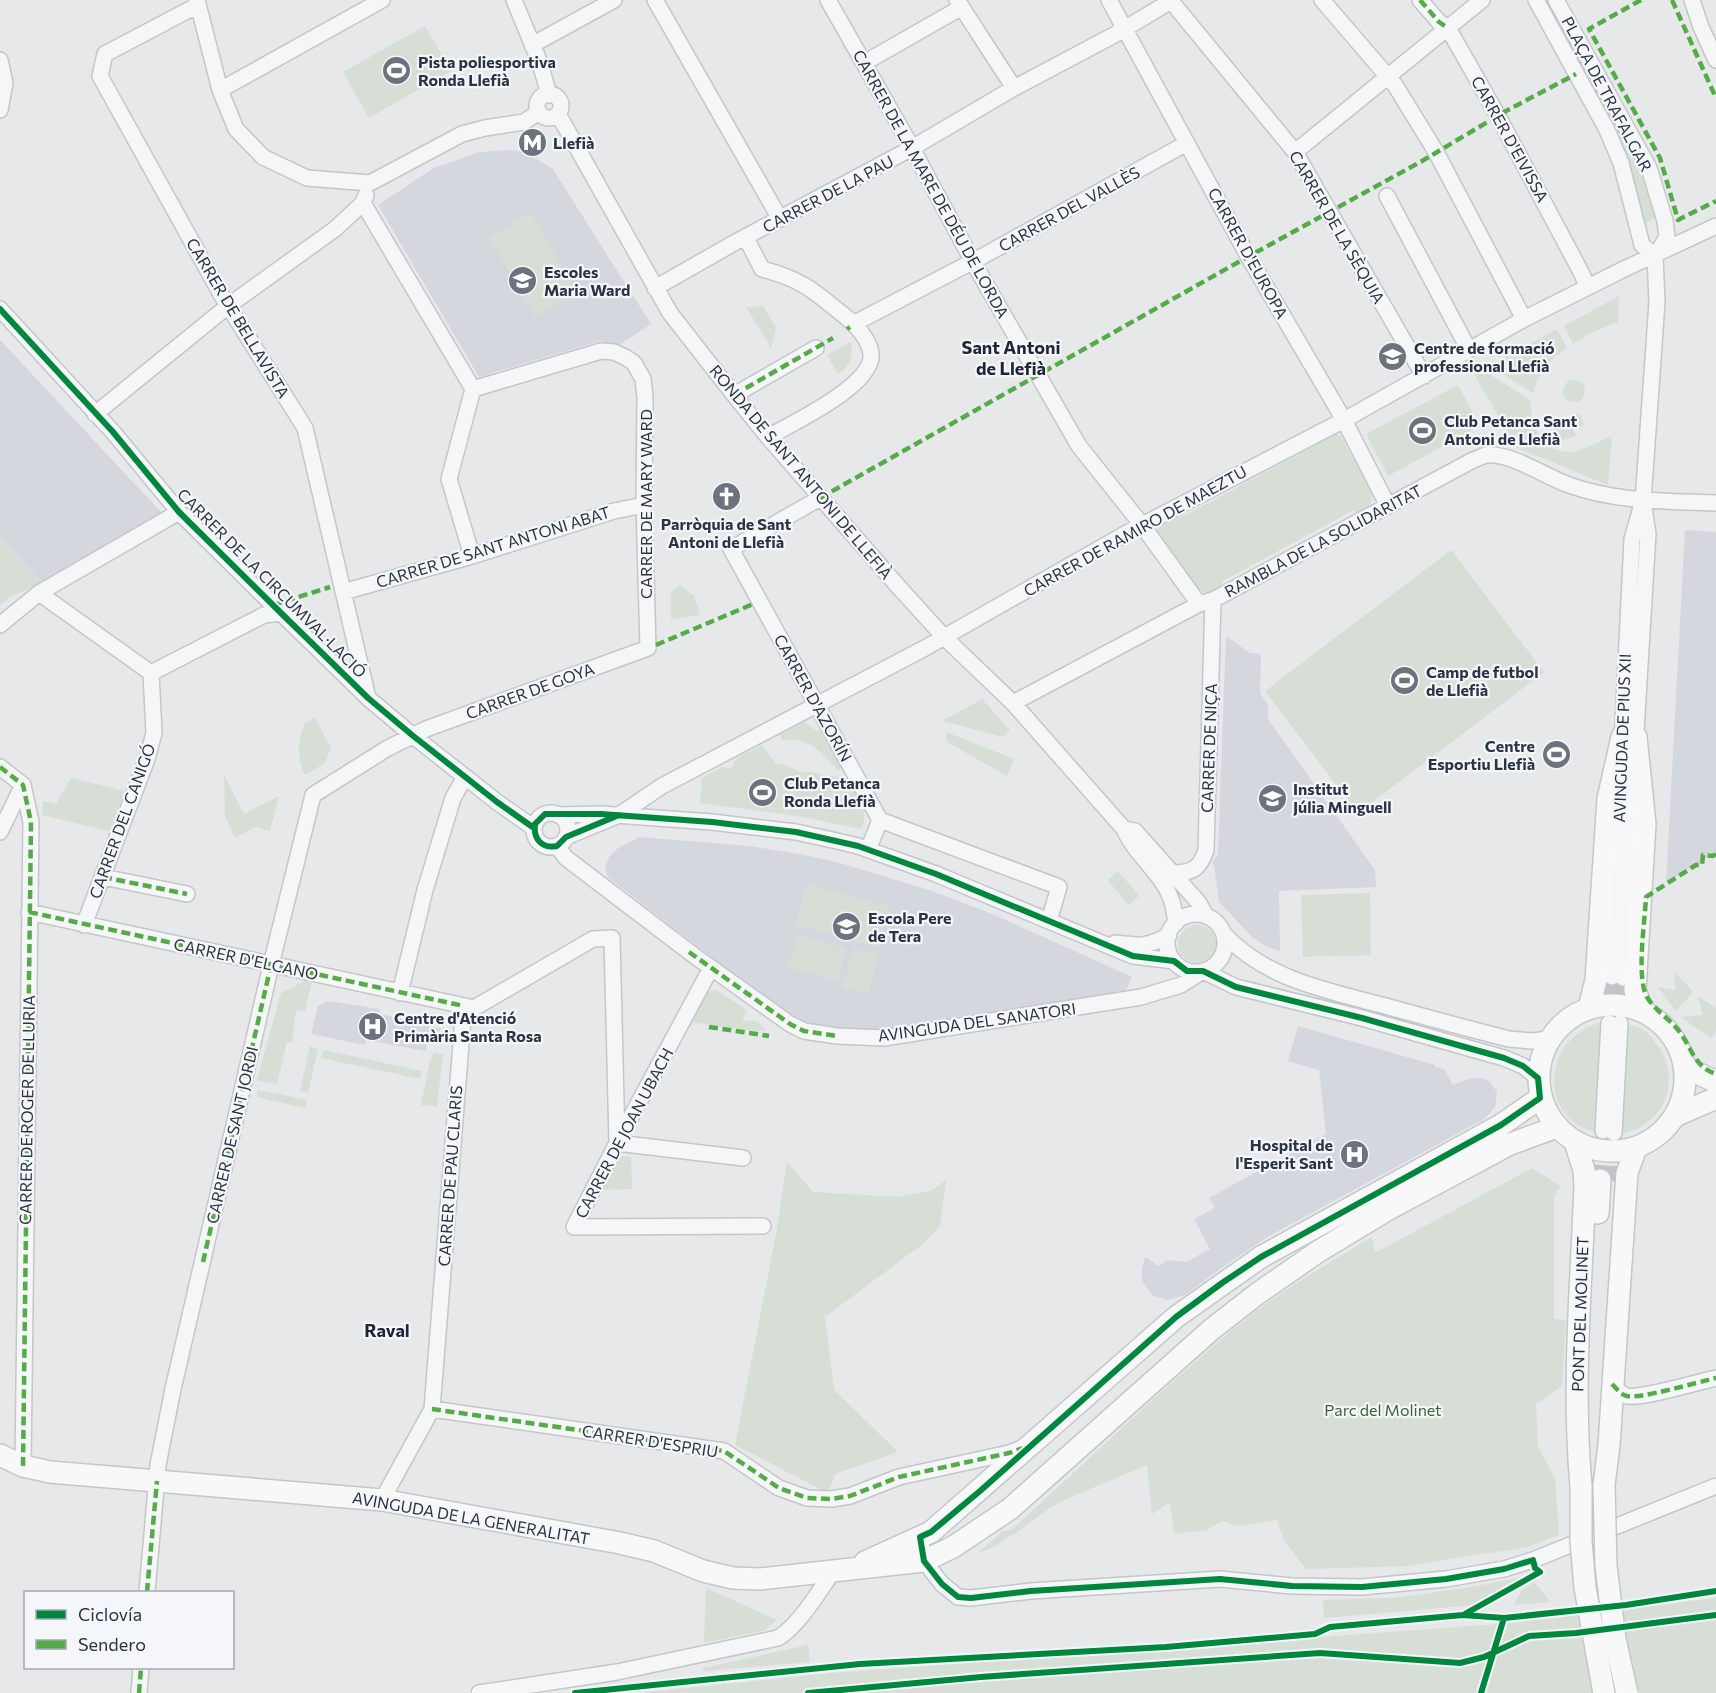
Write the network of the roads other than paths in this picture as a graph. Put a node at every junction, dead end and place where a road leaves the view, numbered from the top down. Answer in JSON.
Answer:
{"nodes":[{"id":1,"x":381,"y":0,"type":"edge"},
{"id":2,"x":514,"y":0,"type":"edge"},
{"id":3,"x":614,"y":0,"type":"edge"},
{"id":4,"x":655,"y":0,"type":"edge"},
{"id":5,"x":828,"y":0,"type":"edge"},
{"id":6,"x":1109,"y":0,"type":"edge"},
{"id":7,"x":1322,"y":0,"type":"edge"},
{"id":8,"x":1420,"y":0,"type":"edge"},
{"id":9,"x":1482,"y":0,"type":"edge"},
{"id":10,"x":1536,"y":0,"type":"edge"},
{"id":11,"x":1556,"y":0,"type":"edge"},
{"id":12,"x":1692,"y":0,"type":"edge"},
{"id":13,"x":1171,"y":1,"type":"edge"},
{"id":14,"x":198,"y":3,"type":"edge"},
{"id":15,"x":959,"y":3,"type":"edge"},
{"id":16,"x":1125,"y":28,"type":"junction"},
{"id":17,"x":1448,"y":28,"type":"junction"},
{"id":18,"x":532,"y":45,"type":"junction"},
{"id":19,"x":0,"y":60,"type":"edge"},
{"id":20,"x":1716,"y":60,"type":"edge"},
{"id":21,"x":864,"y":63,"type":"junction"},
{"id":22,"x":1388,"y":78,"type":"junction"},
{"id":23,"x":1014,"y":88,"type":"junction"},
{"id":24,"x":220,"y":90,"type":"junction"},
{"id":25,"x":549,"y":95,"type":"junction"},
{"id":26,"x":0,"y":110,"type":"edge"},
{"id":27,"x":539,"y":112,"type":"junction"},
{"id":28,"x":558,"y":114,"type":"junction"},
{"id":29,"x":1187,"y":143,"type":"junction"},
{"id":30,"x":912,"y":148,"type":"junction"},
{"id":31,"x":1295,"y":152,"type":"junction"},
{"id":32,"x":370,"y":183,"type":"junction"},
{"id":33,"x":1387,"y":196,"type":"dead end"},
{"id":34,"x":363,"y":203,"type":"junction"},
{"id":35,"x":780,"y":219,"type":"junction"},
{"id":36,"x":1716,"y":226,"type":"edge"},
{"id":37,"x":746,"y":238,"type":"junction"},
{"id":38,"x":1655,"y":256,"type":"junction"},
{"id":39,"x":973,"y":262,"type":"junction"},
{"id":40,"x":1587,"y":287,"type":"junction"},
{"id":41,"x":655,"y":288,"type":"junction"},
{"id":42,"x":228,"y":306,"type":"junction"},
{"id":43,"x":0,"y":309,"type":"edge"},
{"id":44,"x":1524,"y":319,"type":"junction"},
{"id":45,"x":855,"y":324,"type":"junction"},
{"id":46,"x":816,"y":348,"type":"dead end"},
{"id":47,"x":1469,"y":350,"type":"junction"},
{"id":48,"x":1424,"y":376,"type":"junction"},
{"id":49,"x":473,"y":389,"type":"junction"},
{"id":50,"x":734,"y":395,"type":"junction"},
{"id":51,"x":95,"y":414,"type":"junction"},
{"id":52,"x":1344,"y":420,"type":"junction"},
{"id":53,"x":768,"y":438,"type":"junction"},
{"id":54,"x":820,"y":498,"type":"junction"},
{"id":55,"x":1642,"y":501,"type":"junction"},
{"id":56,"x":1716,"y":503,"type":"edge"},
{"id":57,"x":644,"y":505,"type":"junction"},
{"id":58,"x":1388,"y":506,"type":"junction"},
{"id":59,"x":179,"y":512,"type":"junction"},
{"id":60,"x":1142,"y":525,"type":"junction"},
{"id":61,"x":472,"y":556,"type":"junction"},
{"id":62,"x":39,"y":592,"type":"junction"},
{"id":63,"x":343,"y":592,"type":"junction"},
{"id":64,"x":1206,"y":602,"type":"junction"},
{"id":65,"x":281,"y":613,"type":"junction"},
{"id":66,"x":0,"y":625,"type":"edge"},
{"id":67,"x":944,"y":638,"type":"junction"},
{"id":68,"x":648,"y":648,"type":"joint"},
{"id":69,"x":151,"y":673,"type":"junction"},
{"id":70,"x":368,"y":698,"type":"junction"},
{"id":71,"x":1013,"y":703,"type":"junction"},
{"id":72,"x":817,"y":704,"type":"junction"},
{"id":73,"x":412,"y":735,"type":"junction"},
{"id":74,"x":1629,"y":737,"type":"junction"},
{"id":75,"x":0,"y":767,"type":"edge"},
{"id":76,"x":465,"y":777,"type":"junction"},
{"id":77,"x":23,"y":784,"type":"junction"},
{"id":78,"x":558,"y":815,"type":"junction"},
{"id":79,"x":619,"y":815,"type":"junction"},
{"id":80,"x":880,"y":820,"type":"junction"},
{"id":81,"x":534,"y":828,"type":"junction"},
{"id":82,"x":1124,"y":829,"type":"junction"},
{"id":83,"x":0,"y":832,"type":"edge"},
{"id":84,"x":562,"y":841,"type":"junction"},
{"id":85,"x":868,"y":850,"type":"junction"},
{"id":86,"x":1173,"y":873,"type":"junction"},
{"id":87,"x":103,"y":877,"type":"junction"},
{"id":88,"x":188,"y":894,"type":"dead end"},
{"id":89,"x":29,"y":912,"type":"junction"},
{"id":90,"x":1206,"y":916,"type":"junction"},
{"id":91,"x":1049,"y":921,"type":"junction"},
{"id":92,"x":84,"y":924,"type":"junction"},
{"id":93,"x":1172,"y":929,"type":"junction"},
{"id":94,"x":1224,"y":934,"type":"junction"},
{"id":95,"x":1094,"y":939,"type":"junction"},
{"id":96,"x":1174,"y":961,"type":"junction"},
{"id":97,"x":1259,"y":963,"type":"junction"},
{"id":98,"x":271,"y":965,"type":"junction"},
{"id":99,"x":711,"y":968,"type":"junction"},
{"id":100,"x":1203,"y":971,"type":"junction"},
{"id":101,"x":1617,"y":977,"type":"tunnel mouth"},
{"id":102,"x":400,"y":993,"type":"junction"},
{"id":103,"x":1269,"y":994,"type":"junction"},
{"id":104,"x":464,"y":1006,"type":"junction"},
{"id":105,"x":1589,"y":1008,"type":"junction"},
{"id":106,"x":1642,"y":1010,"type":"junction"},
{"id":107,"x":1615,"y":1023,"type":"tunnel mouth"},
{"id":108,"x":1549,"y":1039,"type":"junction"},
{"id":109,"x":1685,"y":1067,"type":"junction"},
{"id":110,"x":1716,"y":1082,"type":"edge"},
{"id":111,"x":1539,"y":1088,"type":"junction"},
{"id":112,"x":1716,"y":1098,"type":"edge"},
{"id":113,"x":1675,"y":1116,"type":"junction"},
{"id":114,"x":1557,"y":1127,"type":"junction"},
{"id":115,"x":1609,"y":1132,"type":"tunnel mouth"},
{"id":116,"x":1575,"y":1142,"type":"junction"},
{"id":117,"x":616,"y":1143,"type":"junction"},
{"id":118,"x":1636,"y":1148,"type":"junction"},
{"id":119,"x":742,"y":1158,"type":"dead end"},
{"id":120,"x":763,"y":1226,"type":"dead end"},
{"id":121,"x":1716,"y":1378,"type":"edge"},
{"id":122,"x":1612,"y":1384,"type":"junction"},
{"id":123,"x":432,"y":1409,"type":"junction"},
{"id":124,"x":1029,"y":1446,"type":"junction"},
{"id":125,"x":0,"y":1455,"type":"edge"},
{"id":126,"x":23,"y":1466,"type":"junction"},
{"id":127,"x":157,"y":1481,"type":"junction"},
{"id":128,"x":1604,"y":1485,"type":"junction"},
{"id":129,"x":1581,"y":1486,"type":"junction"},
{"id":130,"x":1716,"y":1486,"type":"edge"},
{"id":131,"x":382,"y":1500,"type":"junction"},
{"id":132,"x":920,"y":1537,"type":"junction"},
{"id":133,"x":924,"y":1561,"type":"junction"},
{"id":134,"x":854,"y":1568,"type":"junction"},
{"id":135,"x":832,"y":1573,"type":"junction"},
{"id":136,"x":147,"y":1591,"type":"edge"},
{"id":137,"x":141,"y":1669,"type":"edge"},
{"id":138,"x":139,"y":1693,"type":"edge"},
{"id":139,"x":479,"y":1693,"type":"edge"},
{"id":140,"x":1604,"y":1693,"type":"edge"},
{"id":141,"x":1627,"y":1693,"type":"edge"}],
"edges":[{"from":1,"to":24,"type":"street"},
{"from":2,"to":18,"type":"street"},
{"from":3,"to":18,"type":"street"},
{"from":4,"to":35,"type":"street"},
{"from":5,"to":21,"type":"street","name":"CARRER DE LA MARE DE DÉU DE LORDA"},
{"from":6,"to":16,"type":"street","name":"CARRER D'EUROPA"},
{"from":7,"to":22,"type":"street"},
{"from":8,"to":17,"type":"street","name":"CARRER D'EIVISSA"},
{"from":9,"to":17,"type":"street"},
{"from":10,"to":38,"type":"street","name":"PLAÇA DE TRAFALGAR"},
{"from":11,"to":38,"type":"street","name":"PLAÇA DE TRAFALGAR"},
{"from":12,"to":20,"type":"street"},
{"from":13,"to":16,"type":"street","name":"CARRER DE LA PAU"},
{"from":13,"to":31,"type":"street","name":"CARRER DE LA SÈQUIA"},
{"from":14,"to":24,"type":"street"},
{"from":14,"to":42,"type":"street","name":"CARRER DE BELLAVISTA"},
{"from":15,"to":21,"type":"street"},
{"from":15,"to":23,"type":"street"},
{"from":16,"to":23,"type":"street","name":"CARRER DE LA PAU"},
{"from":16,"to":29,"type":"street","name":"CARRER D'EUROPA"},
{"from":17,"to":22,"type":"street"},
{"from":17,"to":40,"type":"street","name":"CARRER D'EIVISSA"},
{"from":18,"to":25,"type":"street"},
{"from":19,"to":26,"type":"street"},
{"from":21,"to":30,"type":"street","name":"CARRER DE LA MARE DE DÉU DE LORDA"},
{"from":22,"to":31,"type":"street"},
{"from":22,"to":44,"type":"street"},
{"from":23,"to":30,"type":"street","name":"CARRER DE LA PAU"},
{"from":24,"to":32,"type":"street"},
{"from":25,"to":27,"type":"street"},
{"from":25,"to":28,"type":"street"},
{"from":27,"to":28,"type":"street"},
{"from":27,"to":32,"type":"street"},
{"from":28,"to":41,"type":"street","name":"RONDA DE SANT ANTONI DE LLEFIÀ"},
{"from":29,"to":39,"type":"street","name":"CARRER DEL VALLÈS"},
{"from":29,"to":52,"type":"street","name":"CARRER D'EUROPA"},
{"from":30,"to":35,"type":"street","name":"CARRER DE LA PAU"},
{"from":30,"to":39,"type":"street","name":"CARRER DE LA MARE DE DÉU DE LORDA"},
{"from":31,"to":48,"type":"street","name":"CARRER DE LA SÈQUIA"},
{"from":32,"to":34,"type":"street"},
{"from":33,"to":47,"type":"street"},
{"from":34,"to":42,"type":"street"},
{"from":34,"to":49,"type":"street"},
{"from":35,"to":37,"type":"street","name":"CARRER DE LA PAU"},
{"from":36,"to":38,"type":"street"},
{"from":37,"to":41,"type":"street","name":"CARRER DE LA PAU"},
{"from":37,"to":45,"type":"street"},
{"from":38,"to":40,"type":"street","name":"CARRER DE RAMIRO DE MAEZTU"},
{"from":38,"to":55,"type":"street","name":"AVINGUDA DE PIUS XII"},
{"from":39,"to":45,"type":"street","name":"CARRER DEL VALLÈS"},
{"from":39,"to":60,"type":"street","name":"CARRER DE LA MARE DE DÉU DE LORDA"},
{"from":40,"to":44,"type":"street","name":"CARRER DE RAMIRO DE MAEZTU"},
{"from":41,"to":50,"type":"street","name":"RONDA DE SANT ANTONI DE LLEFIÀ"},
{"from":42,"to":51,"type":"street"},
{"from":42,"to":63,"type":"street","name":"CARRER DE BELLAVISTA"},
{"from":43,"to":51,"type":"street","name":"CARRER DE LA CIRCUMVAL·LACIÓ"},
{"from":44,"to":47,"type":"street","name":"CARRER DE RAMIRO DE MAEZTU"},
{"from":45,"to":53,"type":"street"},
{"from":46,"to":50,"type":"street"},
{"from":47,"to":48,"type":"street","name":"CARRER DE RAMIRO DE MAEZTU"},
{"from":48,"to":52,"type":"street","name":"CARRER DE RAMIRO DE MAEZTU"},
{"from":49,"to":57,"type":"street","name":"CARRER DE MARY WARD"},
{"from":49,"to":61,"type":"street"},
{"from":50,"to":53,"type":"street","name":"RONDA DE SANT ANTONI DE LLEFIÀ"},
{"from":51,"to":59,"type":"street","name":"CARRER DE LA CIRCUMVAL·LACIÓ"},
{"from":52,"to":58,"type":"street","name":"CARRER D'EUROPA"},
{"from":52,"to":60,"type":"street","name":"CARRER DE RAMIRO DE MAEZTU"},
{"from":53,"to":54,"type":"street","name":"RONDA DE SANT ANTONI DE LLEFIÀ"},
{"from":54,"to":67,"type":"street","name":"RONDA DE SANT ANTONI DE LLEFIÀ"},
{"from":54,"to":72,"type":"street","name":"CARRER D'AZORÍN"},
{"from":55,"to":56,"type":"street","name":"RAMBLA DE LA SOLIDARITAT"},
{"from":55,"to":58,"type":"street","name":"RAMBLA DE LA SOLIDARITAT"},
{"from":55,"to":74,"type":"street","name":"AVINGUDA DE PIUS XII"},
{"from":57,"to":61,"type":"street","name":"CARRER DE SANT ANTONI ABAT"},
{"from":57,"to":68,"type":"street","name":"CARRER DE MARY WARD"},
{"from":58,"to":64,"type":"street","name":"RAMBLA DE LA SOLIDARITAT"},
{"from":59,"to":62,"type":"street"},
{"from":59,"to":65,"type":"street","name":"CARRER DE LA CIRCUMVAL·LACIÓ"},
{"from":60,"to":64,"type":"street","name":"CARRER DE LA MARE DE DÉU DE LORDA"},
{"from":60,"to":67,"type":"street","name":"CARRER DE RAMIRO DE MAEZTU"},
{"from":61,"to":63,"type":"street","name":"CARRER DE SANT ANTONI ABAT"},
{"from":62,"to":66,"type":"street"},
{"from":62,"to":69,"type":"street"},
{"from":63,"to":70,"type":"street","name":"CARRER DE BELLAVISTA"},
{"from":64,"to":71,"type":"street","name":"RAMBLA DE LA SOLIDARITAT"},
{"from":64,"to":86,"type":"street","name":"CARRER DE NIÇA"},
{"from":65,"to":69,"type":"street"},
{"from":65,"to":70,"type":"street","name":"CARRER DE LA CIRCUMVAL·LACIÓ"},
{"from":67,"to":71,"type":"street","name":"RONDA DE SANT ANTONI DE LLEFIÀ"},
{"from":67,"to":72,"type":"street","name":"CARRER DE RAMIRO DE MAEZTU"},
{"from":68,"to":73,"type":"street","name":"CARRER DE GOYA"},
{"from":69,"to":87,"type":"street","name":"CARRER DEL CANIGÓ"},
{"from":70,"to":73,"type":"street","name":"CARRER DE LA CIRCUMVAL·LACIÓ"},
{"from":71,"to":82,"type":"street","name":"RONDA DE SANT ANTONI DE LLEFIÀ"},
{"from":72,"to":79,"type":"street","name":"CARRER DE RAMIRO DE MAEZTU"},
{"from":72,"to":80,"type":"street","name":"CARRER D'AZORÍN"},
{"from":73,"to":76,"type":"street"},
{"from":73,"to":98,"type":"street","name":"CARRER DE SANT JORDI"},
{"from":74,"to":101,"type":"street","name":"AVINGUDA DE PIUS XII"},
{"from":74,"to":105,"type":"street"},
{"from":74,"to":106,"type":"street"},
{"from":75,"to":77,"type":"street"},
{"from":76,"to":81,"type":"street"},
{"from":76,"to":102,"type":"street"},
{"from":77,"to":83,"type":"street"},
{"from":77,"to":89,"type":"street","name":"CARRER DE ROGER DE LLURIA"},
{"from":78,"to":79,"type":"street"},
{"from":78,"to":81,"type":"street"},
{"from":78,"to":84,"type":"street"},
{"from":79,"to":84,"type":"street","name":"CARRER DE RAMIRO DE MAEZTU"},
{"from":79,"to":85,"type":"street"},
{"from":80,"to":85,"type":"street"},
{"from":80,"to":91,"type":"street"},
{"from":81,"to":84,"type":"street"},
{"from":82,"to":86,"type":"street"},
{"from":82,"to":93,"type":"street"},
{"from":84,"to":99,"type":"street","name":"AVINGUDA DEL SANATORI"},
{"from":85,"to":91,"type":"street"},
{"from":86,"to":90,"type":"street"},
{"from":87,"to":88,"type":"street"},
{"from":87,"to":92,"type":"street","name":"CARRER DEL CANIGÓ"},
{"from":89,"to":92,"type":"street","name":"CARRER D'ELCANO"},
{"from":89,"to":126,"type":"street","name":"CARRER DE ROGER DE LLURIA"},
{"from":90,"to":93,"type":"street"},
{"from":90,"to":94,"type":"street"},
{"from":91,"to":95,"type":"street"},
{"from":92,"to":98,"type":"street","name":"CARRER D'ELCANO"},
{"from":93,"to":95,"type":"street"},
{"from":93,"to":96,"type":"street"},
{"from":94,"to":97,"type":"street"},
{"from":94,"to":100,"type":"street"},
{"from":95,"to":96,"type":"street"},
{"from":96,"to":100,"type":"street"},
{"from":97,"to":103,"type":"street"},
{"from":97,"to":108,"type":"street"},
{"from":98,"to":102,"type":"street","name":"CARRER D'ELCANO"},
{"from":98,"to":127,"type":"street","name":"CARRER DE SANT JORDI"},
{"from":99,"to":100,"type":"street","name":"AVINGUDA DEL SANATORI"},
{"from":99,"to":117,"type":"street","name":"CARRER DE JOAN UBACH"},
{"from":100,"to":103,"type":"street"},
{"from":102,"to":104,"type":"street","name":"CARRER D'ELCANO"},
{"from":103,"to":111,"type":"street"},
{"from":104,"to":117,"type":"street"},
{"from":104,"to":123,"type":"street","name":"CARRER DE PAU CLARIS"},
{"from":105,"to":106,"type":"street"},
{"from":105,"to":108,"type":"street"},
{"from":106,"to":109,"type":"street"},
{"from":107,"to":115,"type":"street"},
{"from":108,"to":111,"type":"street"},
{"from":109,"to":110,"type":"street"},
{"from":109,"to":113,"type":"street"},
{"from":111,"to":114,"type":"street"},
{"from":111,"to":124,"type":"street"},
{"from":112,"to":113,"type":"street"},
{"from":113,"to":118,"type":"street"},
{"from":114,"to":116,"type":"street"},
{"from":114,"to":133,"type":"street"},
{"from":116,"to":118,"type":"street"},
{"from":116,"to":129,"type":"street","name":"PONT DEL MOLINET"},
{"from":117,"to":119,"type":"street"},
{"from":117,"to":120,"type":"street","name":"CARRER DE JOAN UBACH"},
{"from":118,"to":122,"type":"street","name":"PONT DEL MOLINET"},
{"from":121,"to":122,"type":"street"},
{"from":122,"to":128,"type":"street","name":"PONT DEL MOLINET"},
{"from":123,"to":124,"type":"street","name":"CARRER D'ESPRIU"},
{"from":123,"to":131,"type":"street","name":"CARRER DE PAU CLARIS"},
{"from":124,"to":132,"type":"street"},
{"from":125,"to":126,"type":"street","name":"AVINGUDA DE LA GENERALITAT"},
{"from":126,"to":127,"type":"street","name":"AVINGUDA DE LA GENERALITAT"},
{"from":127,"to":131,"type":"street","name":"AVINGUDA DE LA GENERALITAT"},
{"from":127,"to":136,"type":"street","name":"CARRER DE SANT JORDI"},
{"from":128,"to":129,"type":"street","name":"PONT DEL MOLINET"},
{"from":128,"to":141,"type":"street","name":"PONT DEL MOLINET","bridge":true},
{"from":129,"to":140,"type":"street","name":"PONT DEL MOLINET","bridge":true},
{"from":130,"to":133,"type":"street"},
{"from":131,"to":135,"type":"street","name":"AVINGUDA DE LA GENERALITAT"},
{"from":132,"to":133,"type":"street"},
{"from":132,"to":134,"type":"street"},
{"from":133,"to":134,"type":"street"},
{"from":134,"to":135,"type":"street","name":"AVINGUDA DE LA GENERALITAT"},
{"from":135,"to":139,"type":"street"},
{"from":137,"to":138,"type":"street"}]}
